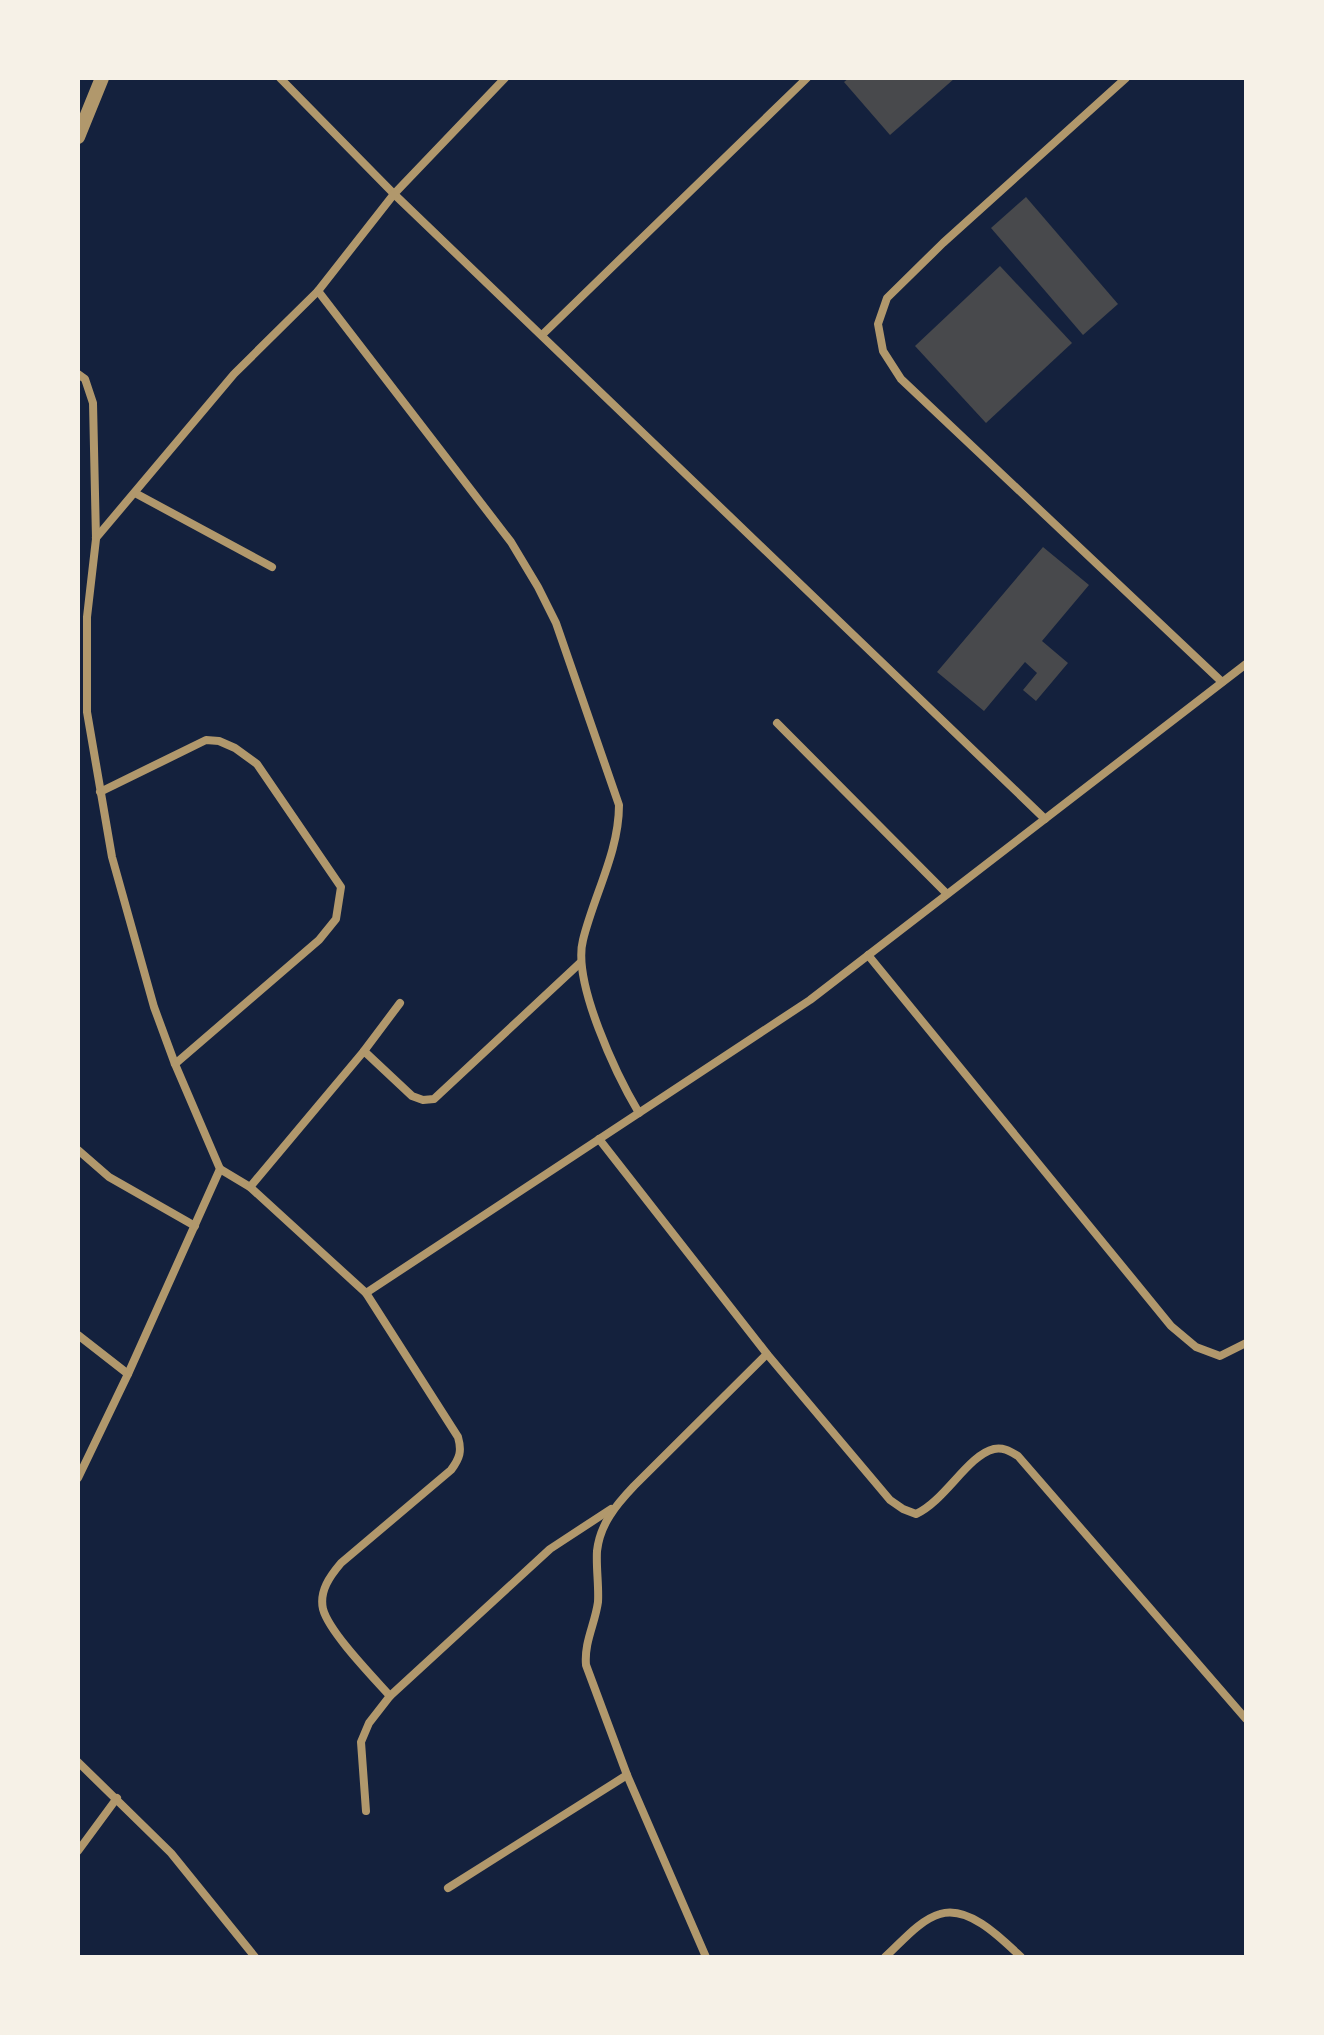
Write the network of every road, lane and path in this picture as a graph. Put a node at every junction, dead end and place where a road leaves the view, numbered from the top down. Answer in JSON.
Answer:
{"nodes":[{"id":1,"x":102,"y":78,"type":"edge"},
{"id":2,"x":280,"y":78,"type":"edge"},
{"id":3,"x":505,"y":78,"type":"edge"},
{"id":4,"x":807,"y":78,"type":"edge"},
{"id":5,"x":1126,"y":78,"type":"edge"},
{"id":6,"x":78,"y":137,"type":"edge"},
{"id":7,"x":394,"y":194,"type":"junction"},
{"id":8,"x":318,"y":291,"type":"junction"},
{"id":9,"x":542,"y":335,"type":"junction"},
{"id":10,"x":78,"y":374,"type":"edge"},
{"id":11,"x":135,"y":493,"type":"junction"},
{"id":12,"x":96,"y":539,"type":"junction"},
{"id":13,"x":272,"y":567,"type":"dead end"},
{"id":14,"x":1246,"y":664,"type":"edge"},
{"id":15,"x":1222,"y":682,"type":"junction"},
{"id":16,"x":777,"y":723,"type":"dead end"},
{"id":17,"x":100,"y":792,"type":"junction"},
{"id":18,"x":1045,"y":819,"type":"junction"},
{"id":19,"x":947,"y":894,"type":"junction"},
{"id":20,"x":868,"y":955,"type":"junction"},
{"id":21,"x":580,"y":963,"type":"junction"},
{"id":22,"x":400,"y":1003,"type":"dead end"},
{"id":23,"x":364,"y":1051,"type":"junction"},
{"id":24,"x":175,"y":1064,"type":"junction"},
{"id":25,"x":639,"y":1113,"type":"junction"},
{"id":26,"x":599,"y":1139,"type":"junction"},
{"id":27,"x":78,"y":1150,"type":"edge"},
{"id":28,"x":220,"y":1169,"type":"junction"},
{"id":29,"x":250,"y":1187,"type":"junction"},
{"id":30,"x":195,"y":1226,"type":"junction"},
{"id":31,"x":366,"y":1293,"type":"junction"},
{"id":32,"x":78,"y":1335,"type":"edge"},
{"id":33,"x":1246,"y":1343,"type":"edge"},
{"id":34,"x":767,"y":1354,"type":"junction"},
{"id":35,"x":128,"y":1374,"type":"junction"},
{"id":36,"x":78,"y":1478,"type":"edge"},
{"id":37,"x":616,"y":1506,"type":"junction"},
{"id":38,"x":390,"y":1696,"type":"junction"},
{"id":39,"x":1246,"y":1719,"type":"edge"},
{"id":40,"x":78,"y":1762,"type":"edge"},
{"id":41,"x":627,"y":1775,"type":"junction"},
{"id":42,"x":117,"y":1798,"type":"junction"},
{"id":43,"x":366,"y":1811,"type":"dead end"},
{"id":44,"x":78,"y":1851,"type":"edge"},
{"id":45,"x":448,"y":1888,"type":"dead end"},
{"id":46,"x":255,"y":1957,"type":"edge"},
{"id":47,"x":706,"y":1957,"type":"edge"},
{"id":48,"x":885,"y":1957,"type":"edge"},
{"id":49,"x":1021,"y":1957,"type":"edge"}],
"edges":[{"from":1,"to":6,"type":"street"},
{"from":2,"to":7,"type":"street"},
{"from":3,"to":7,"type":"street"},
{"from":4,"to":9,"type":"street"},
{"from":5,"to":15,"type":"street"},
{"from":7,"to":8,"type":"street"},
{"from":7,"to":9,"type":"street"},
{"from":8,"to":11,"type":"street"},
{"from":8,"to":21,"type":"street"},
{"from":9,"to":18,"type":"street"},
{"from":10,"to":12,"type":"street"},
{"from":11,"to":12,"type":"street"},
{"from":11,"to":13,"type":"street"},
{"from":12,"to":17,"type":"street"},
{"from":14,"to":15,"type":"street"},
{"from":15,"to":18,"type":"street"},
{"from":16,"to":19,"type":"street"},
{"from":17,"to":24,"type":"street"},
{"from":17,"to":24,"type":"street"},
{"from":18,"to":19,"type":"street"},
{"from":19,"to":20,"type":"street"},
{"from":20,"to":25,"type":"street"},
{"from":20,"to":33,"type":"street"},
{"from":21,"to":23,"type":"street"},
{"from":21,"to":25,"type":"street"},
{"from":22,"to":23,"type":"street"},
{"from":23,"to":29,"type":"street"},
{"from":24,"to":28,"type":"street"},
{"from":25,"to":26,"type":"street"},
{"from":26,"to":31,"type":"street"},
{"from":26,"to":34,"type":"street"},
{"from":27,"to":30,"type":"street"},
{"from":28,"to":29,"type":"street"},
{"from":28,"to":30,"type":"street"},
{"from":29,"to":31,"type":"street"},
{"from":30,"to":35,"type":"street"},
{"from":31,"to":38,"type":"street"},
{"from":32,"to":35,"type":"street"},
{"from":34,"to":37,"type":"street"},
{"from":34,"to":39,"type":"street"},
{"from":35,"to":36,"type":"street"},
{"from":37,"to":38,"type":"street"},
{"from":37,"to":41,"type":"street"},
{"from":38,"to":43,"type":"street"},
{"from":40,"to":42,"type":"street"},
{"from":41,"to":45,"type":"street"},
{"from":41,"to":47,"type":"street"},
{"from":42,"to":44,"type":"street"},
{"from":42,"to":46,"type":"street"},
{"from":48,"to":49,"type":"street"}]}
